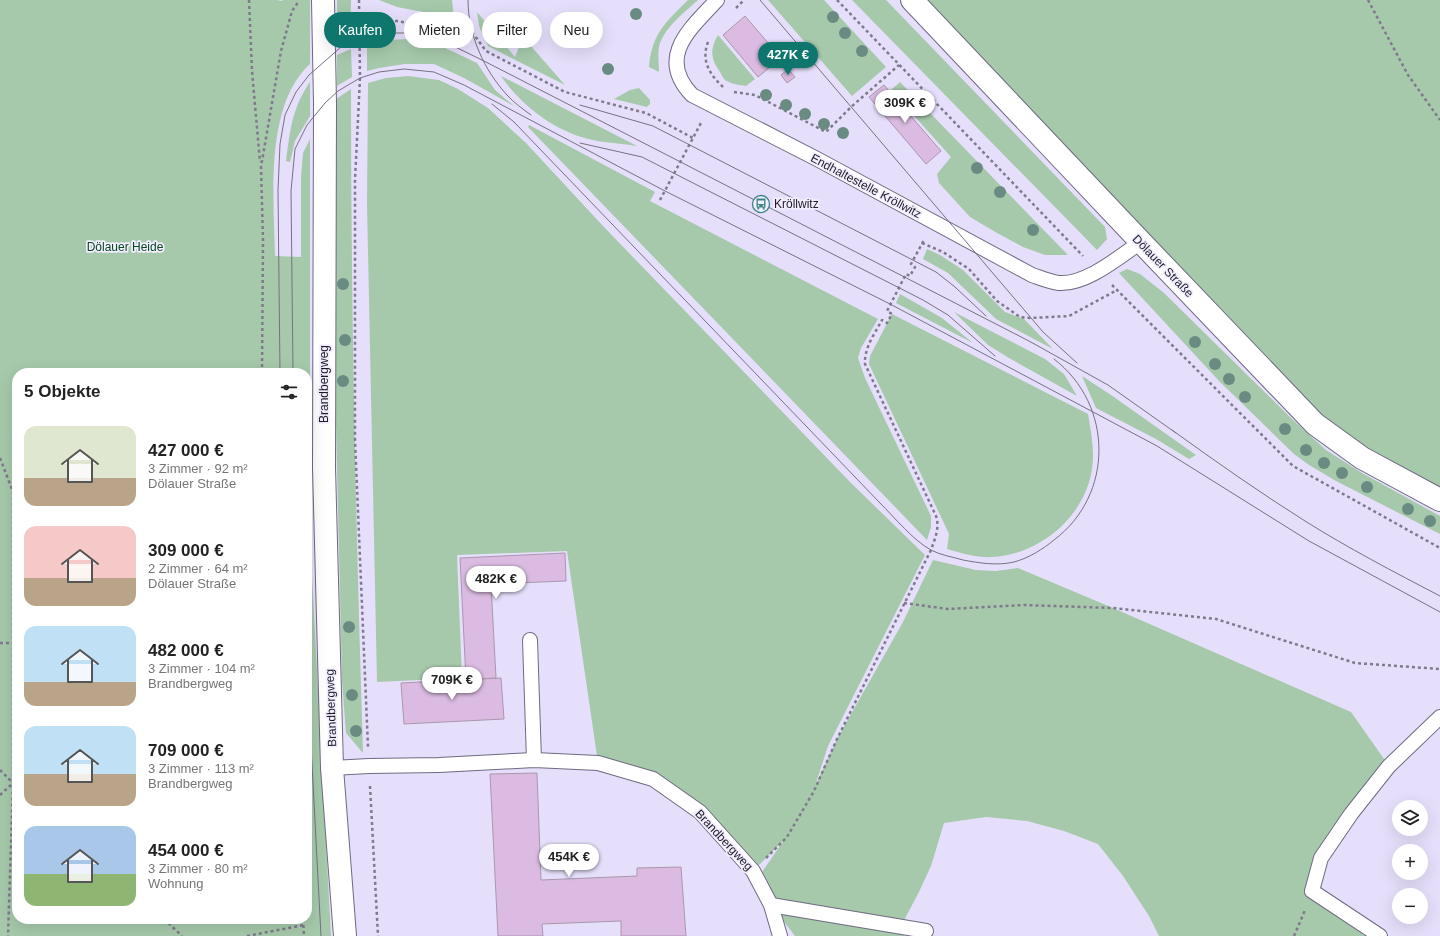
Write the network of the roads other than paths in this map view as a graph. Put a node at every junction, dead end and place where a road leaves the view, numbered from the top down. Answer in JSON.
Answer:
{"nodes":[{"id":1,"x":323,"y":0,"type":"edge"},
{"id":2,"x":717,"y":0,"type":"edge"},
{"id":3,"x":912,"y":0,"type":"edge"},
{"id":4,"x":1140,"y":242,"type":"junction"},
{"id":5,"x":1440,"y":500,"type":"edge"},
{"id":6,"x":530,"y":640,"type":"dead end"},
{"id":7,"x":1440,"y":717,"type":"edge"},
{"id":8,"x":534,"y":760,"type":"junction"},
{"id":9,"x":332,"y":768,"type":"junction"},
{"id":10,"x":771,"y":905,"type":"junction"},
{"id":11,"x":926,"y":931,"type":"dead end"},
{"id":12,"x":345,"y":936,"type":"edge"},
{"id":13,"x":780,"y":936,"type":"edge"},
{"id":14,"x":1380,"y":936,"type":"edge"}],
"edges":[{"from":1,"to":9,"type":"main road","name":"Brandbergweg"},
{"from":2,"to":4,"type":"lane","name":"Endhaltestelle Kröllwitz"},
{"from":3,"to":4,"type":"main road","name":"Dölauer Straße"},
{"from":4,"to":5,"type":"main road","name":"Dölauer Straße"},
{"from":6,"to":8,"type":"lane"},
{"from":7,"to":14,"type":"lane"},
{"from":8,"to":9,"type":"lane","name":"Brandbergweg"},
{"from":8,"to":10,"type":"lane","name":"Brandbergweg"},
{"from":9,"to":12,"type":"main road","name":"Brandbergweg"},
{"from":10,"to":11,"type":"lane"},
{"from":10,"to":13,"type":"lane","name":"Brandbergweg"}]}
